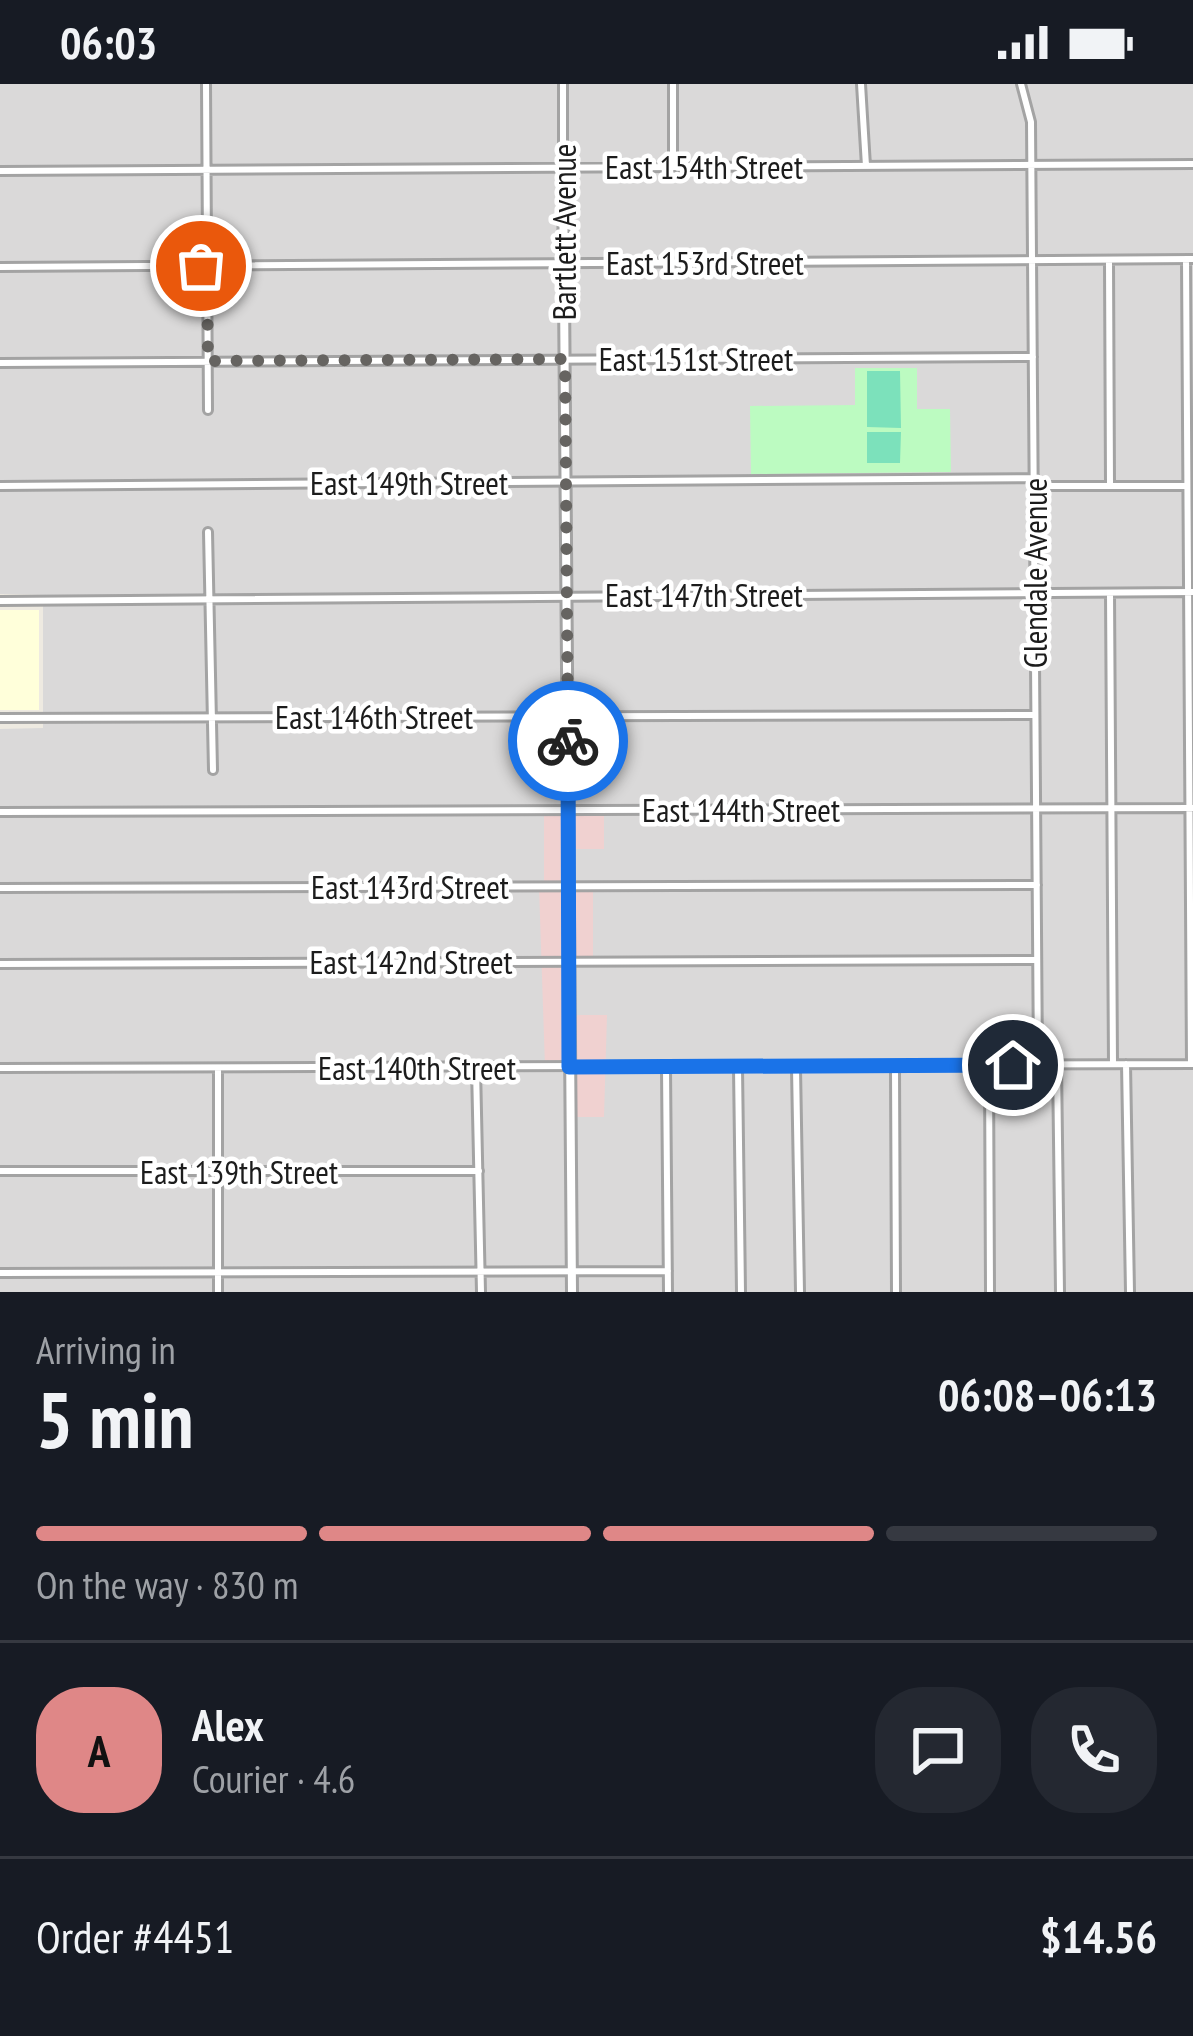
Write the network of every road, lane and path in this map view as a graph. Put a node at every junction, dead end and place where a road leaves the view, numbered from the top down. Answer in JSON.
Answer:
{"nodes":[{"id":1,"x":206,"y":84,"type":"edge"},
{"id":2,"x":563,"y":84,"type":"edge"},
{"id":3,"x":673,"y":84,"type":"edge"},
{"id":4,"x":861,"y":84,"type":"edge"},
{"id":5,"x":1022,"y":84,"type":"edge"},
{"id":6,"x":1031,"y":164,"type":"junction"},
{"id":7,"x":1193,"y":164,"type":"edge"},
{"id":8,"x":866,"y":166,"type":"junction"},
{"id":9,"x":563,"y":167,"type":"junction"},
{"id":10,"x":673,"y":167,"type":"junction"},
{"id":11,"x":207,"y":170,"type":"junction"},
{"id":12,"x":0,"y":171,"type":"edge"},
{"id":13,"x":1032,"y":260,"type":"junction"},
{"id":14,"x":1109,"y":260,"type":"junction"},
{"id":15,"x":1189,"y":260,"type":"edge"},
{"id":16,"x":564,"y":264,"type":"junction"},
{"id":17,"x":207,"y":266,"type":"junction"},
{"id":18,"x":0,"y":267,"type":"edge"},
{"id":19,"x":1033,"y":357,"type":"junction"},
{"id":20,"x":565,"y":359,"type":"junction"},
{"id":21,"x":208,"y":361,"type":"junction"},
{"id":22,"x":0,"y":363,"type":"edge"},
{"id":23,"x":208,"y":410,"type":"dead end"},
{"id":24,"x":566,"y":482,"type":"junction"},
{"id":25,"x":1035,"y":482,"type":"junction"},
{"id":26,"x":0,"y":486,"type":"edge"},
{"id":27,"x":1110,"y":486,"type":"junction"},
{"id":28,"x":1188,"y":486,"type":"junction"},
{"id":29,"x":208,"y":532,"type":"dead end"},
{"id":30,"x":1110,"y":592,"type":"junction"},
{"id":31,"x":1190,"y":592,"type":"edge"},
{"id":32,"x":1034,"y":593,"type":"junction"},
{"id":33,"x":567,"y":596,"type":"junction"},
{"id":34,"x":212,"y":600,"type":"junction"},
{"id":35,"x":0,"y":601,"type":"edge"},
{"id":36,"x":1035,"y":715,"type":"junction"},
{"id":37,"x":213,"y":717,"type":"junction"},
{"id":38,"x":568,"y":717,"type":"junction"},
{"id":39,"x":0,"y":718,"type":"edge"},
{"id":40,"x":213,"y":770,"type":"dead end"},
{"id":41,"x":1112,"y":808,"type":"junction"},
{"id":42,"x":1191,"y":808,"type":"edge"},
{"id":43,"x":1035,"y":809,"type":"junction"},
{"id":44,"x":568,"y":810,"type":"junction"},
{"id":45,"x":0,"y":812,"type":"edge"},
{"id":46,"x":1036,"y":885,"type":"junction"},
{"id":47,"x":568,"y":887,"type":"junction"},
{"id":48,"x":0,"y":888,"type":"edge"},
{"id":49,"x":1037,"y":960,"type":"junction"},
{"id":50,"x":568,"y":962,"type":"junction"},
{"id":51,"x":0,"y":964,"type":"edge"},
{"id":52,"x":1038,"y":1064,"type":"junction"},
{"id":53,"x":1057,"y":1064,"type":"junction"},
{"id":54,"x":1113,"y":1064,"type":"junction"},
{"id":55,"x":1126,"y":1064,"type":"junction"},
{"id":56,"x":1192,"y":1064,"type":"edge"},
{"id":57,"x":989,"y":1065,"type":"junction"},
{"id":58,"x":738,"y":1066,"type":"junction"},
{"id":59,"x":476,"y":1067,"type":"junction"},
{"id":60,"x":569,"y":1067,"type":"junction"},
{"id":61,"x":666,"y":1067,"type":"junction"},
{"id":62,"x":796,"y":1067,"type":"junction"},
{"id":63,"x":895,"y":1067,"type":"junction"},
{"id":64,"x":218,"y":1068,"type":"junction"},
{"id":65,"x":0,"y":1069,"type":"edge"},
{"id":66,"x":0,"y":1171,"type":"edge"},
{"id":67,"x":479,"y":1171,"type":"junction"},
{"id":68,"x":218,"y":1173,"type":"junction"},
{"id":69,"x":572,"y":1271,"type":"junction"},
{"id":70,"x":668,"y":1271,"type":"junction"},
{"id":71,"x":481,"y":1272,"type":"junction"},
{"id":72,"x":0,"y":1273,"type":"edge"},
{"id":73,"x":218,"y":1274,"type":"junction"},
{"id":74,"x":218,"y":1292,"type":"edge"},
{"id":75,"x":481,"y":1292,"type":"edge"},
{"id":76,"x":572,"y":1292,"type":"edge"},
{"id":77,"x":668,"y":1292,"type":"edge"},
{"id":78,"x":741,"y":1292,"type":"edge"},
{"id":79,"x":800,"y":1292,"type":"edge"},
{"id":80,"x":896,"y":1292,"type":"edge"},
{"id":81,"x":990,"y":1292,"type":"edge"},
{"id":82,"x":1060,"y":1292,"type":"edge"},
{"id":83,"x":1130,"y":1292,"type":"edge"}],
"edges":[{"from":1,"to":11,"type":"street"},
{"from":2,"to":9,"type":"street","name":"Bartlett Avenue"},
{"from":3,"to":10,"type":"street"},
{"from":4,"to":8,"type":"street"},
{"from":5,"to":6,"type":"street","name":"Glendale Avenue"},
{"from":6,"to":7,"type":"street","name":"East 154th Street"},
{"from":6,"to":8,"type":"street","name":"East 154th Street"},
{"from":6,"to":13,"type":"street","name":"Glendale Avenue"},
{"from":8,"to":10,"type":"street","name":"East 154th Street"},
{"from":9,"to":10,"type":"street","name":"East 154th Street"},
{"from":9,"to":11,"type":"street","name":"East 154th Street"},
{"from":9,"to":16,"type":"street","name":"Bartlett Avenue"},
{"from":11,"to":12,"type":"street","name":"East 154th Street"},
{"from":11,"to":17,"type":"street"},
{"from":13,"to":14,"type":"street","name":"East 153rd Street"},
{"from":13,"to":16,"type":"street","name":"East 153rd Street"},
{"from":13,"to":19,"type":"street","name":"Glendale Avenue"},
{"from":14,"to":15,"type":"street","name":"East 153rd Street"},
{"from":14,"to":27,"type":"street"},
{"from":15,"to":28,"type":"street"},
{"from":16,"to":17,"type":"street","name":"East 153rd Street"},
{"from":16,"to":20,"type":"street","name":"Bartlett Avenue"},
{"from":17,"to":18,"type":"street","name":"East 153rd Street"},
{"from":17,"to":21,"type":"street"},
{"from":19,"to":20,"type":"street","name":"East 151st Street"},
{"from":19,"to":25,"type":"street","name":"Glendale Avenue"},
{"from":20,"to":21,"type":"street","name":"East 151st Street"},
{"from":20,"to":24,"type":"street","name":"Bartlett Avenue"},
{"from":21,"to":22,"type":"street","name":"East 151st Street"},
{"from":21,"to":23,"type":"street"},
{"from":24,"to":25,"type":"street","name":"East 149th Street"},
{"from":24,"to":26,"type":"street","name":"East 149th Street"},
{"from":24,"to":33,"type":"street","name":"Bartlett Avenue"},
{"from":25,"to":27,"type":"street","name":"East 149th Street"},
{"from":25,"to":32,"type":"street","name":"Glendale Avenue"},
{"from":27,"to":28,"type":"street","name":"East 149th Street"},
{"from":28,"to":31,"type":"street"},
{"from":29,"to":34,"type":"street"},
{"from":30,"to":31,"type":"street","name":"East 147th Street"},
{"from":30,"to":32,"type":"street","name":"East 147th Street"},
{"from":30,"to":41,"type":"street"},
{"from":31,"to":42,"type":"street"},
{"from":32,"to":33,"type":"street","name":"East 147th Street"},
{"from":32,"to":36,"type":"street","name":"Glendale Avenue"},
{"from":33,"to":34,"type":"street","name":"East 147th Street"},
{"from":33,"to":38,"type":"street","name":"Bartlett Avenue"},
{"from":34,"to":35,"type":"street","name":"East 147th Street"},
{"from":34,"to":37,"type":"street"},
{"from":36,"to":38,"type":"street","name":"East 146th Street"},
{"from":36,"to":43,"type":"street","name":"Glendale Avenue"},
{"from":37,"to":38,"type":"street","name":"East 146th Street"},
{"from":37,"to":39,"type":"street","name":"East 146th Street"},
{"from":37,"to":40,"type":"street"},
{"from":38,"to":44,"type":"street","name":"Bartlett Avenue"},
{"from":41,"to":42,"type":"street","name":"East 144th Street"},
{"from":41,"to":43,"type":"street","name":"East 144th Street"},
{"from":41,"to":54,"type":"street"},
{"from":42,"to":56,"type":"street"},
{"from":43,"to":44,"type":"street","name":"East 144th Street"},
{"from":43,"to":46,"type":"street","name":"Glendale Avenue"},
{"from":44,"to":45,"type":"street","name":"East 144th Street"},
{"from":44,"to":47,"type":"street","name":"Bartlett Avenue"},
{"from":46,"to":47,"type":"street","name":"East 143rd Street"},
{"from":46,"to":49,"type":"street","name":"Glendale Avenue"},
{"from":47,"to":48,"type":"street","name":"East 143rd Street"},
{"from":47,"to":50,"type":"street","name":"Bartlett Avenue"},
{"from":49,"to":50,"type":"street","name":"East 142nd Street"},
{"from":49,"to":52,"type":"street","name":"Glendale Avenue"},
{"from":50,"to":51,"type":"street","name":"East 142nd Street"},
{"from":50,"to":60,"type":"street","name":"Bartlett Avenue"},
{"from":52,"to":53,"type":"street","name":"East 140th Street"},
{"from":52,"to":57,"type":"street","name":"East 140th Street"},
{"from":53,"to":54,"type":"street","name":"East 140th Street"},
{"from":53,"to":82,"type":"street"},
{"from":54,"to":55,"type":"street","name":"East 140th Street"},
{"from":55,"to":56,"type":"street","name":"East 140th Street"},
{"from":55,"to":83,"type":"street"},
{"from":57,"to":63,"type":"street","name":"East 140th Street"},
{"from":57,"to":81,"type":"street"},
{"from":58,"to":61,"type":"street","name":"East 140th Street"},
{"from":58,"to":62,"type":"street","name":"East 140th Street"},
{"from":58,"to":78,"type":"street"},
{"from":59,"to":60,"type":"street","name":"East 140th Street"},
{"from":59,"to":64,"type":"street","name":"East 140th Street"},
{"from":59,"to":67,"type":"street"},
{"from":60,"to":61,"type":"street","name":"East 140th Street"},
{"from":60,"to":69,"type":"street","name":"Bartlett Avenue"},
{"from":61,"to":70,"type":"street"},
{"from":62,"to":63,"type":"street","name":"East 140th Street"},
{"from":62,"to":79,"type":"street"},
{"from":63,"to":80,"type":"street"},
{"from":64,"to":65,"type":"street","name":"East 140th Street"},
{"from":64,"to":68,"type":"street"},
{"from":66,"to":68,"type":"street","name":"East 139th Street"},
{"from":67,"to":68,"type":"street","name":"East 139th Street"},
{"from":67,"to":71,"type":"street"},
{"from":68,"to":73,"type":"street"},
{"from":69,"to":70,"type":"street"},
{"from":69,"to":71,"type":"street"},
{"from":69,"to":76,"type":"street","name":"Bartlett Avenue"},
{"from":70,"to":77,"type":"street"},
{"from":71,"to":73,"type":"street"},
{"from":71,"to":75,"type":"street"},
{"from":72,"to":73,"type":"street"},
{"from":73,"to":74,"type":"street"}]}
